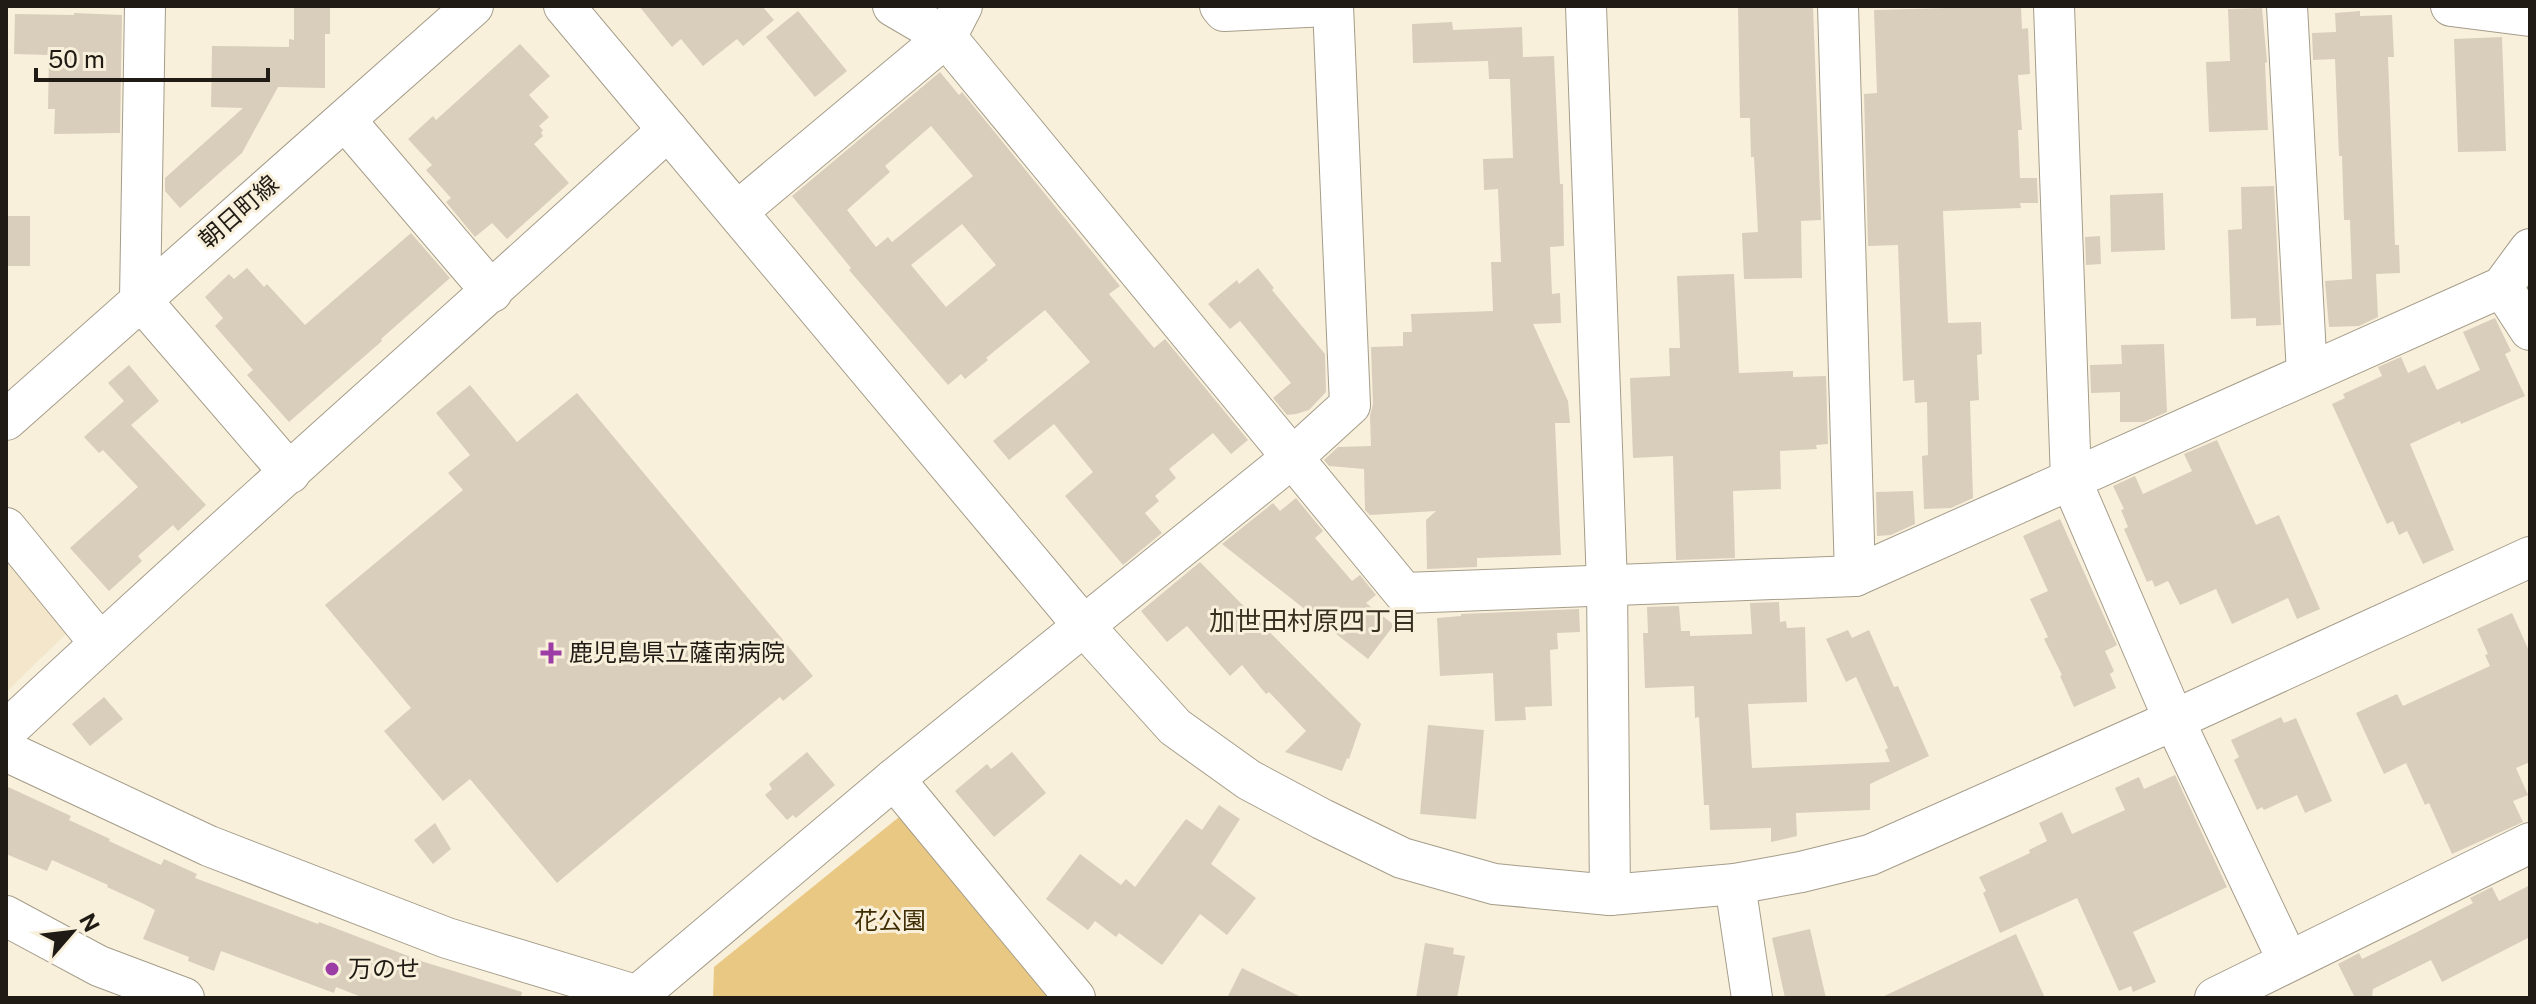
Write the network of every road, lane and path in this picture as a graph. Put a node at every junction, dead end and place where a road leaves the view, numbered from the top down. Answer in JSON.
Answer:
{"nodes":[{"id":1,"x":145,"y":6,"type":"edge"},
{"id":2,"x":473,"y":6,"type":"edge"},
{"id":3,"x":564,"y":6,"type":"edge"},
{"id":4,"x":893,"y":6,"type":"edge"},
{"id":5,"x":1220,"y":6,"type":"edge"},
{"id":6,"x":1331,"y":6,"type":"edge"},
{"id":7,"x":1586,"y":6,"type":"edge"},
{"id":8,"x":1838,"y":6,"type":"edge"},
{"id":9,"x":2054,"y":6,"type":"edge"},
{"id":10,"x":2287,"y":6,"type":"edge"},
{"id":11,"x":2451,"y":6,"type":"edge"},
{"id":12,"x":2530,"y":16,"type":"edge"},
{"id":13,"x":954,"y":21,"type":"edge"},
{"id":14,"x":345,"y":120,"type":"junction"},
{"id":15,"x":668,"y":130,"type":"junction"},
{"id":16,"x":738,"y":211,"type":"junction"},
{"id":17,"x":2530,"y":249,"type":"edge"},
{"id":18,"x":2502,"y":287,"type":"junction"},
{"id":19,"x":492,"y":292,"type":"junction"},
{"id":20,"x":140,"y":299,"type":"junction"},
{"id":21,"x":2530,"y":330,"type":"edge"},
{"id":22,"x":2307,"y":374,"type":"junction"},
{"id":23,"x":6,"y":420,"type":"edge"},
{"id":24,"x":1293,"y":457,"type":"junction"},
{"id":25,"x":290,"y":473,"type":"junction"},
{"id":26,"x":2071,"y":480,"type":"junction"},
{"id":27,"x":6,"y":528,"type":"edge"},
{"id":28,"x":2530,"y":557,"type":"edge"},
{"id":29,"x":1855,"y":576,"type":"junction"},
{"id":30,"x":1607,"y":585,"type":"junction"},
{"id":31,"x":1083,"y":625,"type":"junction"},
{"id":32,"x":100,"y":643,"type":"junction"},
{"id":33,"x":2174,"y":720,"type":"junction"},
{"id":34,"x":6,"y":731,"type":"edge"},
{"id":35,"x":6,"y":751,"type":"edge"},
{"id":36,"x":894,"y":779,"type":"junction"},
{"id":37,"x":2530,"y":843,"type":"edge"},
{"id":38,"x":1735,"y":884,"type":"junction"},
{"id":39,"x":1610,"y":895,"type":"junction"},
{"id":40,"x":6,"y":916,"type":"edge"},
{"id":41,"x":2288,"y":961,"type":"junction"},
{"id":42,"x":640,"y":997,"type":"edge"},
{"id":43,"x":184,"y":998,"type":"edge"},
{"id":44,"x":1075,"y":998,"type":"edge"},
{"id":45,"x":1752,"y":998,"type":"edge"},
{"id":46,"x":2215,"y":998,"type":"edge"}],
"edges":[{"from":1,"to":20,"type":"street"},
{"from":2,"to":14,"type":"street","name":"朝日町線"},
{"from":3,"to":15,"type":"street"},
{"from":4,"to":13,"type":"street"},
{"from":5,"to":6,"type":"street"},
{"from":6,"to":24,"type":"street"},
{"from":7,"to":30,"type":"street"},
{"from":8,"to":29,"type":"street"},
{"from":9,"to":26,"type":"street"},
{"from":10,"to":22,"type":"street"},
{"from":11,"to":12,"type":"street"},
{"from":13,"to":16,"type":"street"},
{"from":13,"to":24,"type":"street"},
{"from":14,"to":19,"type":"street"},
{"from":14,"to":20,"type":"street","name":"朝日町線"},
{"from":15,"to":16,"type":"street"},
{"from":15,"to":19,"type":"street"},
{"from":16,"to":31,"type":"street"},
{"from":17,"to":18,"type":"street"},
{"from":18,"to":21,"type":"street"},
{"from":18,"to":22,"type":"street"},
{"from":19,"to":25,"type":"street"},
{"from":20,"to":23,"type":"street","name":"朝日町線"},
{"from":20,"to":25,"type":"street"},
{"from":22,"to":26,"type":"street"},
{"from":24,"to":30,"type":"street"},
{"from":24,"to":31,"type":"street"},
{"from":25,"to":32,"type":"street"},
{"from":26,"to":29,"type":"street"},
{"from":26,"to":33,"type":"street"},
{"from":27,"to":32,"type":"street"},
{"from":28,"to":33,"type":"street"},
{"from":29,"to":30,"type":"street"},
{"from":30,"to":39,"type":"street"},
{"from":31,"to":36,"type":"street"},
{"from":31,"to":39,"type":"street"},
{"from":32,"to":34,"type":"street"},
{"from":33,"to":38,"type":"street"},
{"from":33,"to":41,"type":"street"},
{"from":35,"to":42,"type":"street"},
{"from":36,"to":42,"type":"street"},
{"from":36,"to":44,"type":"street"},
{"from":37,"to":41,"type":"street"},
{"from":38,"to":39,"type":"street"},
{"from":38,"to":45,"type":"street"},
{"from":40,"to":43,"type":"street"},
{"from":41,"to":46,"type":"street"}]}
